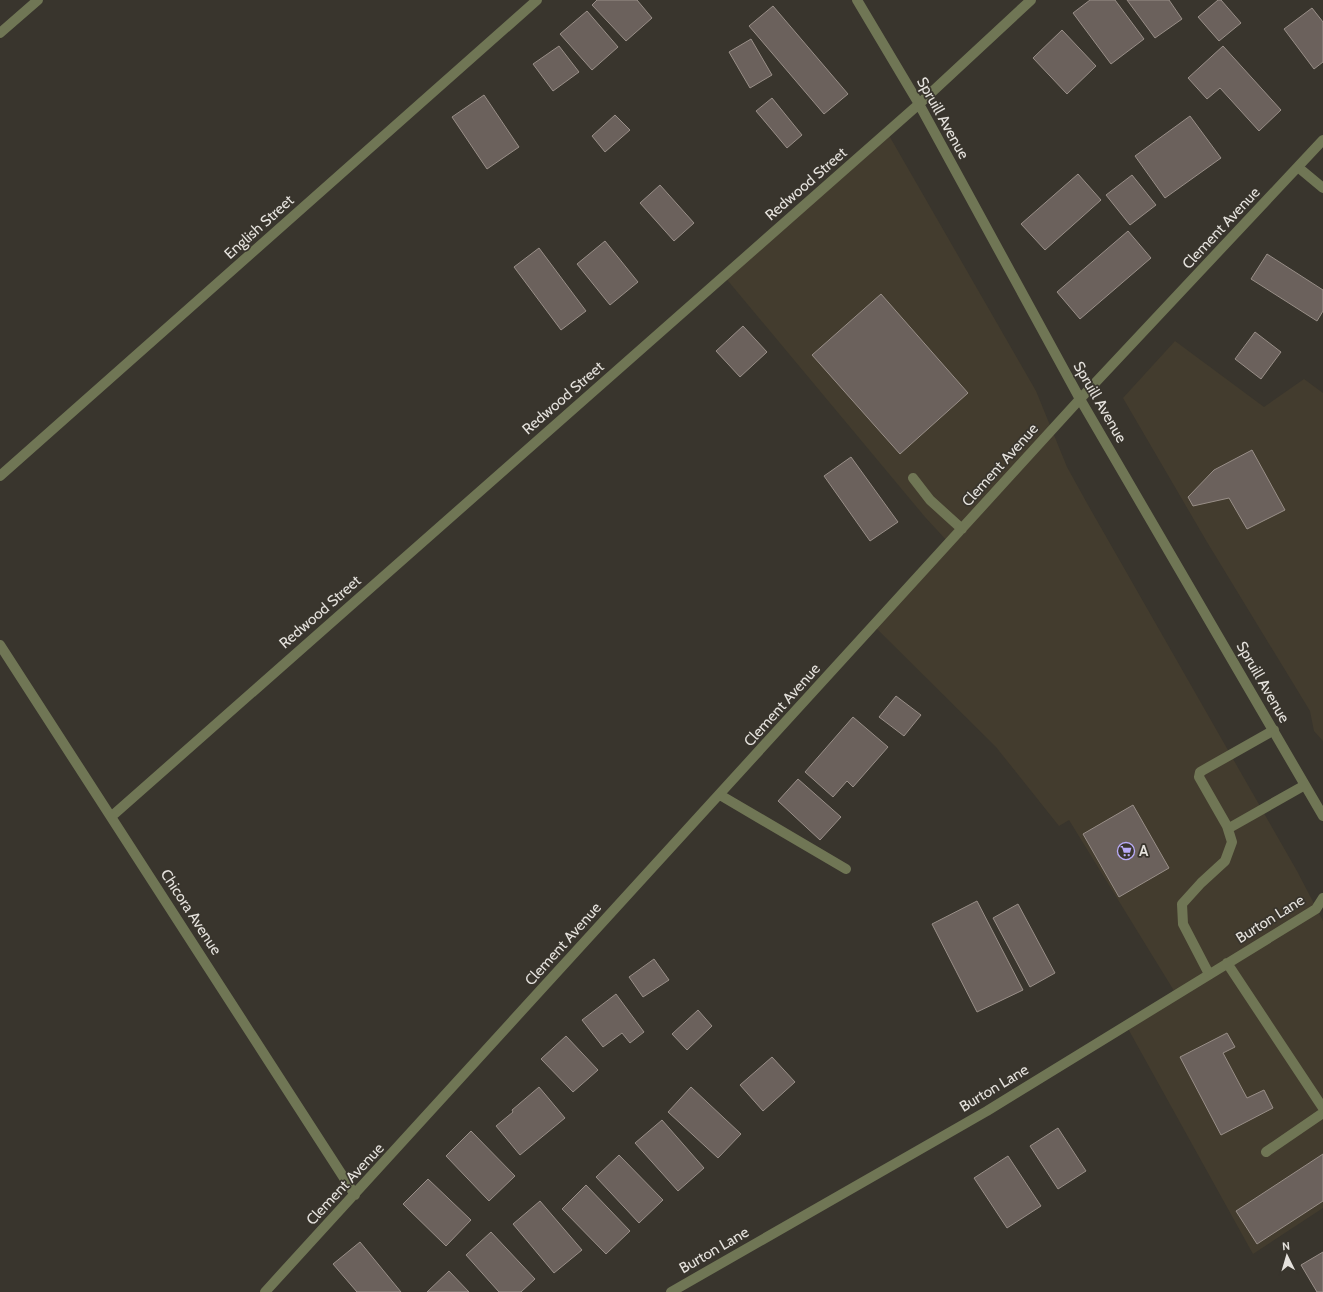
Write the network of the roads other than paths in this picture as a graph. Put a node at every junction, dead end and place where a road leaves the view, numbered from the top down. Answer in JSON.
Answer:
{"nodes":[{"id":1,"x":38,"y":0,"type":"edge"},
{"id":2,"x":538,"y":0,"type":"edge"},
{"id":3,"x":857,"y":0,"type":"edge"},
{"id":4,"x":1031,"y":0,"type":"edge"},
{"id":5,"x":0,"y":33,"type":"edge"},
{"id":6,"x":919,"y":104,"type":"junction"},
{"id":7,"x":1323,"y":140,"type":"edge"},
{"id":8,"x":1299,"y":168,"type":"junction"},
{"id":9,"x":1323,"y":188,"type":"edge"},
{"id":10,"x":1080,"y":400,"type":"junction"},
{"id":11,"x":0,"y":476,"type":"edge"},
{"id":12,"x":913,"y":478,"type":"dead end"},
{"id":13,"x":962,"y":529,"type":"junction"},
{"id":14,"x":0,"y":645,"type":"edge"},
{"id":15,"x":1274,"y":730,"type":"junction"},
{"id":16,"x":1305,"y":785,"type":"junction"},
{"id":17,"x":720,"y":795,"type":"junction"},
{"id":18,"x":112,"y":816,"type":"junction"},
{"id":19,"x":1323,"y":816,"type":"edge"},
{"id":20,"x":1227,"y":826,"type":"junction"},
{"id":21,"x":846,"y":869,"type":"dead end"},
{"id":22,"x":1323,"y":898,"type":"edge"},
{"id":23,"x":1227,"y":963,"type":"junction"},
{"id":24,"x":1209,"y":974,"type":"junction"},
{"id":25,"x":1323,"y":1108,"type":"edge"},
{"id":26,"x":1323,"y":1113,"type":"edge"},
{"id":27,"x":1266,"y":1152,"type":"dead end"},
{"id":28,"x":355,"y":1195,"type":"junction"},
{"id":29,"x":265,"y":1292,"type":"edge"},
{"id":30,"x":671,"y":1292,"type":"edge"}],
"edges":[{"from":1,"to":5,"type":"street"},
{"from":2,"to":11,"type":"street","name":"English Street"},
{"from":3,"to":6,"type":"street","name":"Spruill Avenue"},
{"from":4,"to":6,"type":"street","name":"Redwood Street"},
{"from":6,"to":10,"type":"street","name":"Spruill Avenue"},
{"from":6,"to":18,"type":"street","name":"Redwood Street"},
{"from":7,"to":8,"type":"street","name":"Clement Avenue"},
{"from":8,"to":9,"type":"street"},
{"from":8,"to":10,"type":"street","name":"Clement Avenue"},
{"from":10,"to":13,"type":"street","name":"Clement Avenue"},
{"from":10,"to":15,"type":"street","name":"Spruill Avenue"},
{"from":12,"to":13,"type":"street"},
{"from":13,"to":17,"type":"street","name":"Clement Avenue"},
{"from":14,"to":18,"type":"street","name":"Chicora Avenue"},
{"from":15,"to":16,"type":"street","name":"Spruill Avenue"},
{"from":15,"to":20,"type":"street"},
{"from":16,"to":19,"type":"street","name":"Spruill Avenue"},
{"from":16,"to":20,"type":"street"},
{"from":17,"to":21,"type":"street"},
{"from":17,"to":28,"type":"street","name":"Clement Avenue"},
{"from":18,"to":28,"type":"street","name":"Chicora Avenue"},
{"from":20,"to":24,"type":"street"},
{"from":22,"to":23,"type":"street","name":"Burton Lane"},
{"from":23,"to":24,"type":"street","name":"Burton Lane"},
{"from":23,"to":25,"type":"street"},
{"from":24,"to":30,"type":"street","name":"Burton Lane"},
{"from":26,"to":27,"type":"street"},
{"from":28,"to":29,"type":"street","name":"Clement Avenue"}]}
